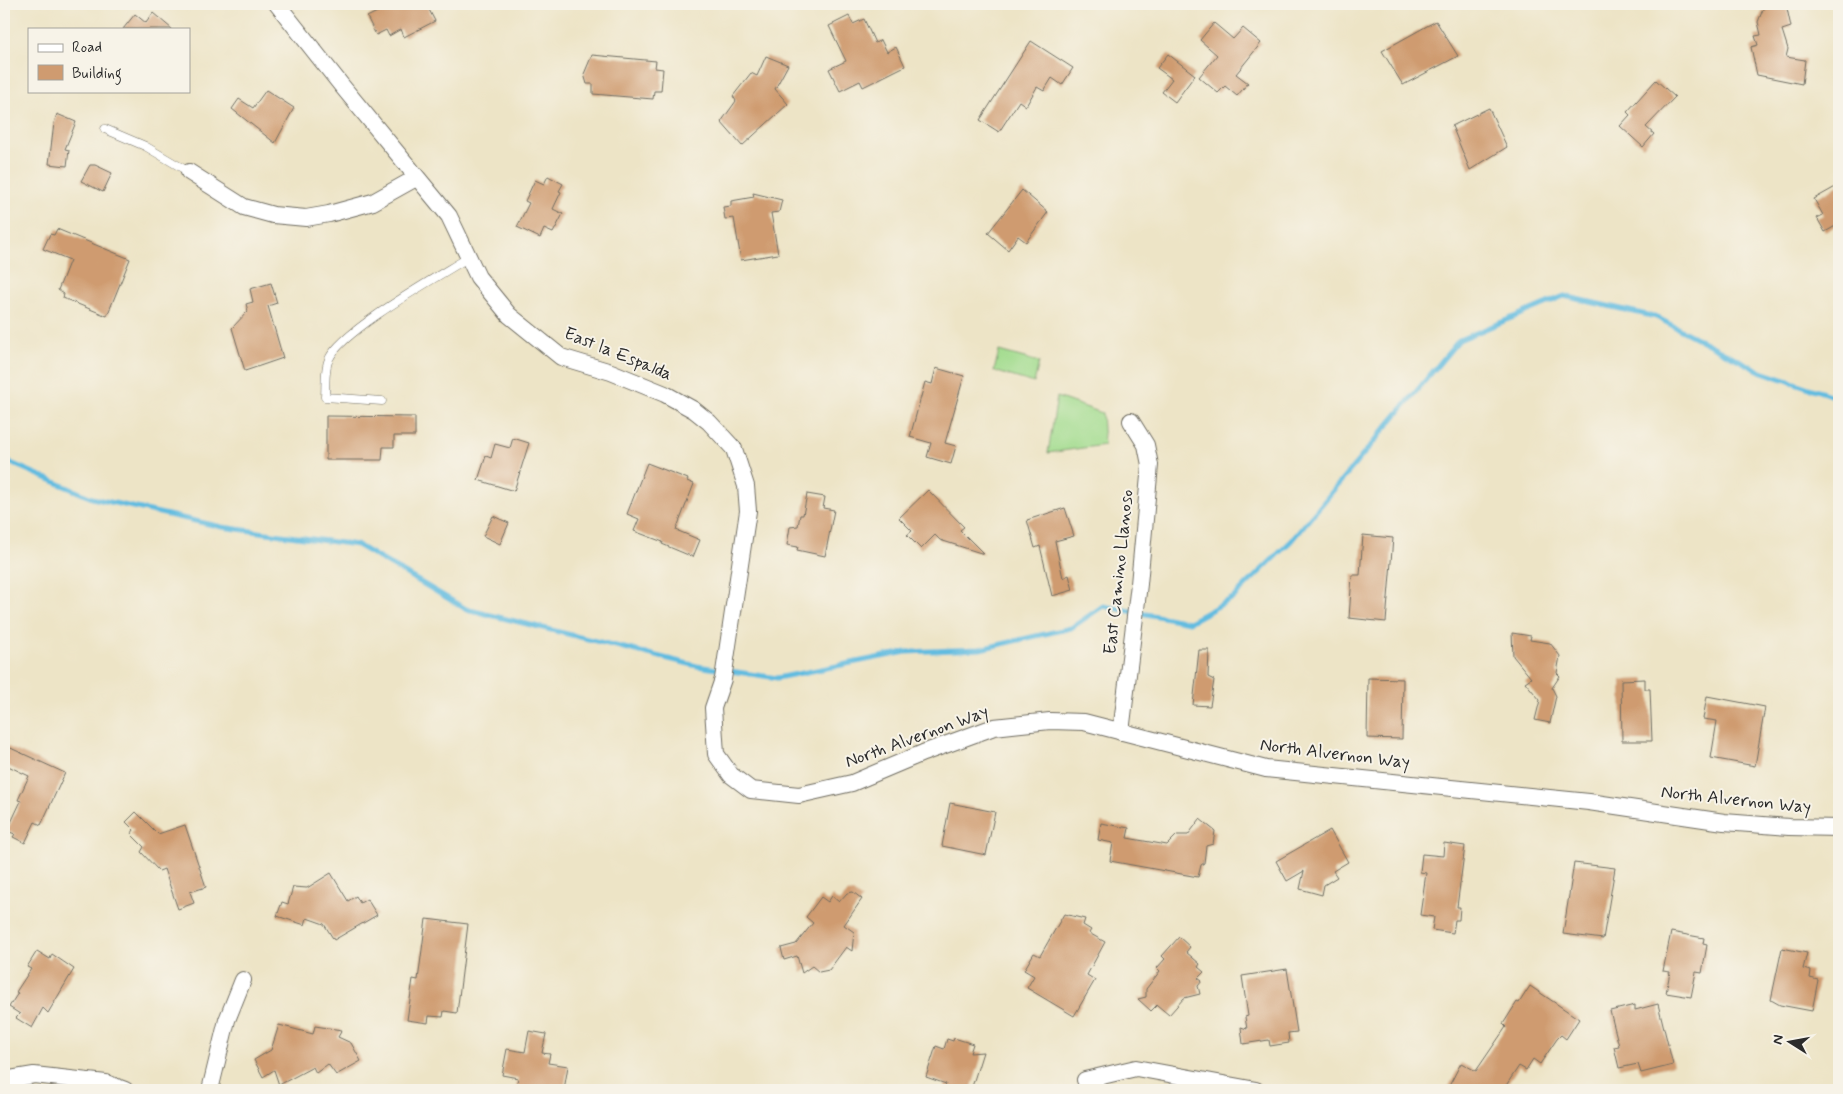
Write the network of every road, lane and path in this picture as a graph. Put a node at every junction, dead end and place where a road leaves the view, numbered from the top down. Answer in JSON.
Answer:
{"nodes":[{"id":1,"x":277,"y":4,"type":"edge"},
{"id":2,"x":105,"y":130,"type":"dead end"},
{"id":3,"x":189,"y":172,"type":"joint"},
{"id":4,"x":416,"y":178,"type":"junction"},
{"id":5,"x":468,"y":257,"type":"junction"},
{"id":6,"x":382,"y":400,"type":"dead end"},
{"id":7,"x":1130,"y":421,"type":"dead end"},
{"id":8,"x":1121,"y":732,"type":"junction"},
{"id":9,"x":751,"y":790,"type":"joint"},
{"id":10,"x":1839,"y":828,"type":"edge"},
{"id":11,"x":243,"y":980,"type":"dead end"},
{"id":12,"x":4,"y":1080,"type":"edge"},
{"id":13,"x":1085,"y":1080,"type":"dead end"},
{"id":14,"x":125,"y":1090,"type":"edge"},
{"id":15,"x":210,"y":1090,"type":"edge"},
{"id":16,"x":1256,"y":1090,"type":"edge"}],
"edges":[{"from":1,"to":4,"type":"street","name":"East la Espalda"},
{"from":2,"to":3,"type":"lane"},
{"from":3,"to":4,"type":"street"},
{"from":4,"to":5,"type":"street","name":"East la Espalda"},
{"from":5,"to":6,"type":"lane"},
{"from":5,"to":9,"type":"street","name":"East la Espalda"},
{"from":7,"to":8,"type":"street","name":"East Camino Llanoso"},
{"from":8,"to":9,"type":"street","name":"North Alvernon Way"},
{"from":8,"to":10,"type":"street","name":"North Alvernon Way"},
{"from":11,"to":15,"type":"street"},
{"from":12,"to":14,"type":"street"},
{"from":13,"to":16,"type":"street"}]}
